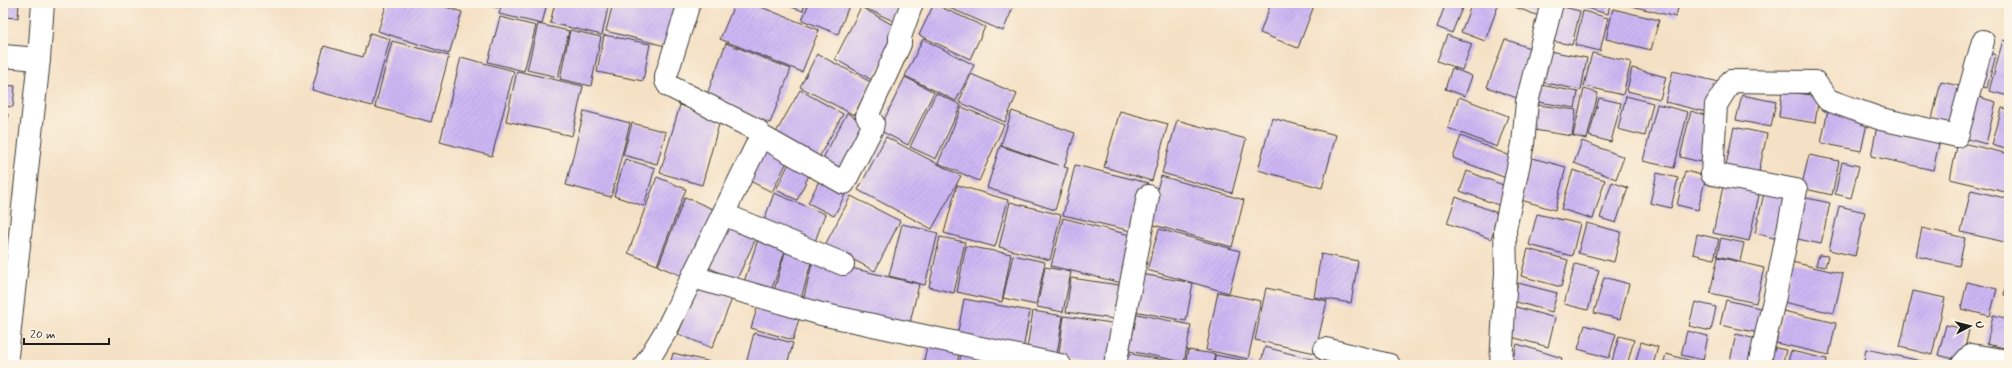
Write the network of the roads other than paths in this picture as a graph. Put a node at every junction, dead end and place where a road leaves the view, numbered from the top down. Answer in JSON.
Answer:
{"nodes":[{"id":1,"x":43,"y":3,"type":"edge"},
{"id":2,"x":689,"y":3,"type":"edge"},
{"id":3,"x":912,"y":3,"type":"edge"},
{"id":4,"x":1552,"y":3,"type":"edge"},
{"id":5,"x":1983,"y":41,"type":"dead end"},
{"id":6,"x":3,"y":56,"type":"edge"},
{"id":7,"x":39,"y":59,"type":"junction"},
{"id":8,"x":761,"y":136,"type":"junction"},
{"id":9,"x":1148,"y":196,"type":"dead end"},
{"id":10,"x":723,"y":214,"type":"junction"},
{"id":11,"x":843,"y":264,"type":"dead end"},
{"id":12,"x":693,"y":277,"type":"junction"},
{"id":13,"x":1325,"y":350,"type":"dead end"},
{"id":14,"x":2009,"y":361,"type":"edge"},
{"id":15,"x":6,"y":365,"type":"edge"},
{"id":16,"x":645,"y":365,"type":"edge"},
{"id":17,"x":1060,"y":365,"type":"edge"},
{"id":18,"x":1115,"y":365,"type":"edge"},
{"id":19,"x":1389,"y":365,"type":"edge"},
{"id":20,"x":1501,"y":365,"type":"edge"},
{"id":21,"x":1759,"y":365,"type":"edge"},
{"id":22,"x":1962,"y":365,"type":"edge"}],
"edges":[{"from":1,"to":7,"type":"street"},
{"from":2,"to":8,"type":"street"},
{"from":3,"to":8,"type":"street"},
{"from":4,"to":20,"type":"street"},
{"from":5,"to":21,"type":"street"},
{"from":6,"to":7,"type":"street"},
{"from":7,"to":15,"type":"street"},
{"from":8,"to":10,"type":"street"},
{"from":9,"to":18,"type":"street"},
{"from":10,"to":11,"type":"street"},
{"from":10,"to":12,"type":"street"},
{"from":12,"to":16,"type":"street"},
{"from":12,"to":17,"type":"street"},
{"from":13,"to":19,"type":"street"},
{"from":14,"to":22,"type":"street"}]}
